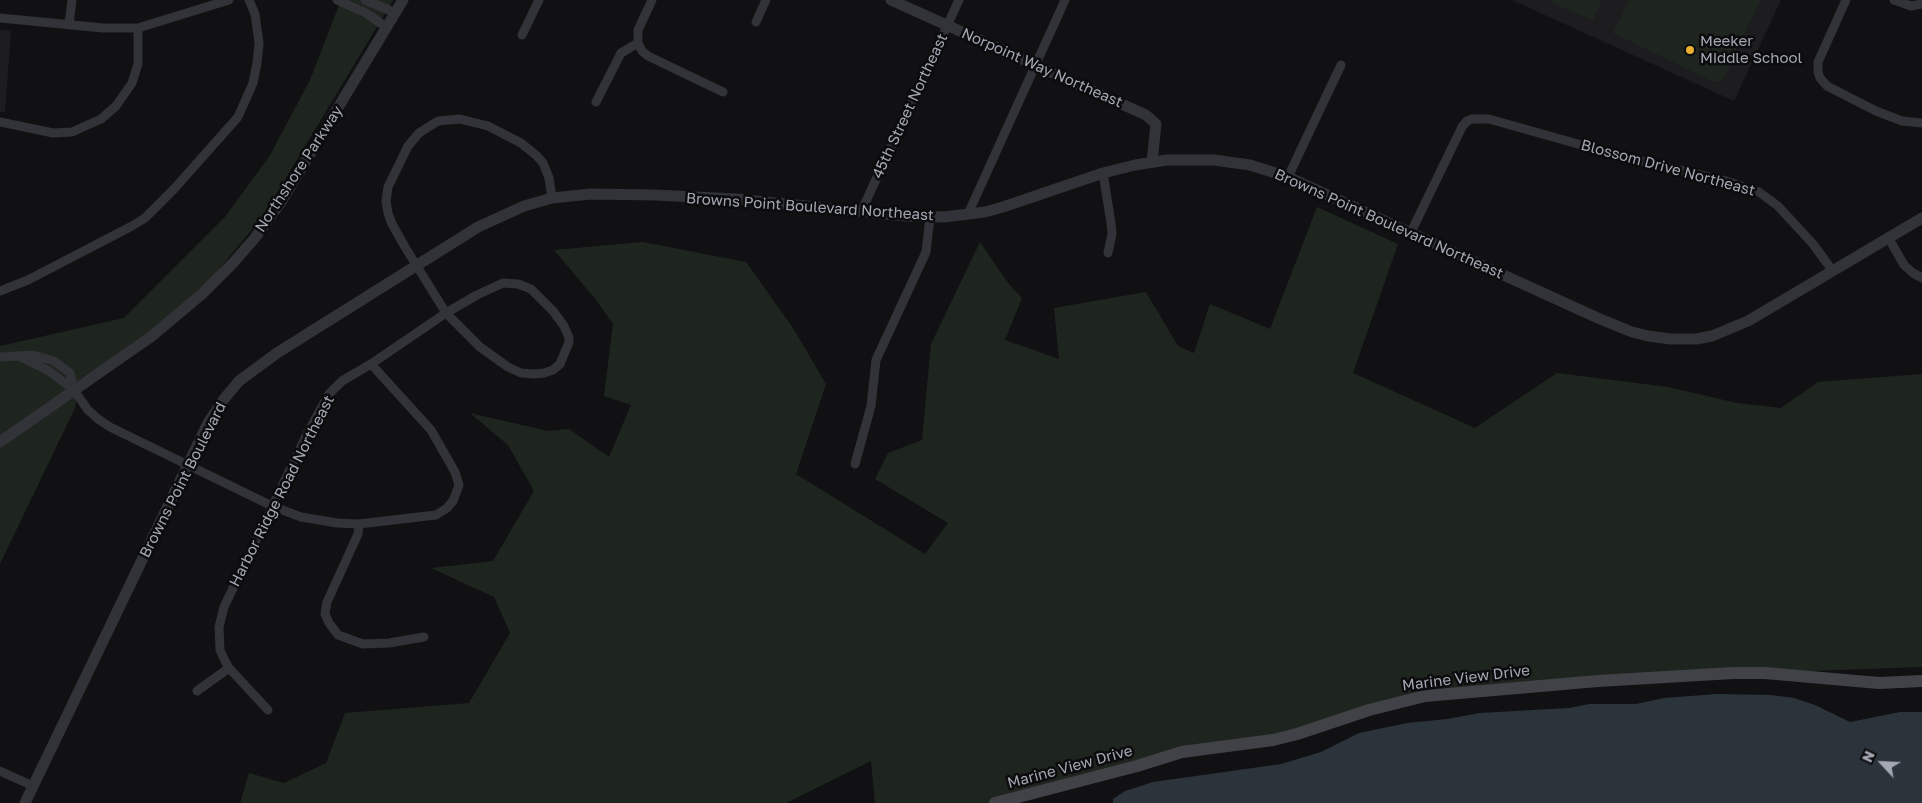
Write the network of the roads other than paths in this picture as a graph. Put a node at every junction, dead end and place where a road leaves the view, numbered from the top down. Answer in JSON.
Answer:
{"nodes":[{"id":1,"x":72,"y":0,"type":"edge"},
{"id":2,"x":229,"y":0,"type":"edge"},
{"id":3,"x":249,"y":0,"type":"edge"},
{"id":4,"x":337,"y":0,"type":"edge"},
{"id":5,"x":365,"y":0,"type":"edge"},
{"id":6,"x":403,"y":0,"type":"edge"},
{"id":7,"x":539,"y":0,"type":"edge"},
{"id":8,"x":652,"y":0,"type":"edge"},
{"id":9,"x":766,"y":0,"type":"edge"},
{"id":10,"x":891,"y":0,"type":"edge"},
{"id":11,"x":959,"y":0,"type":"edge"},
{"id":12,"x":1065,"y":0,"type":"edge"},
{"id":13,"x":1846,"y":0,"type":"edge"},
{"id":14,"x":1894,"y":0,"type":"edge"},
{"id":15,"x":1922,"y":4,"type":"edge"},
{"id":16,"x":396,"y":13,"type":"junction"},
{"id":17,"x":0,"y":18,"type":"edge"},
{"id":18,"x":756,"y":22,"type":"dead end"},
{"id":19,"x":69,"y":25,"type":"junction"},
{"id":20,"x":947,"y":25,"type":"junction"},
{"id":21,"x":386,"y":27,"type":"junction"},
{"id":22,"x":138,"y":28,"type":"junction"},
{"id":23,"x":522,"y":35,"type":"dead end"},
{"id":24,"x":638,"y":43,"type":"junction"},
{"id":25,"x":1036,"y":65,"type":"junction"},
{"id":26,"x":1340,"y":65,"type":"dead end"},
{"id":27,"x":723,"y":92,"type":"dead end"},
{"id":28,"x":596,"y":102,"type":"dead end"},
{"id":29,"x":0,"y":122,"type":"edge"},
{"id":30,"x":1922,"y":123,"type":"edge"},
{"id":31,"x":1152,"y":162,"type":"junction"},
{"id":32,"x":1103,"y":173,"type":"junction"},
{"id":33,"x":1288,"y":177,"type":"junction"},
{"id":34,"x":552,"y":198,"type":"junction"},
{"id":35,"x":861,"y":212,"type":"junction"},
{"id":36,"x":968,"y":214,"type":"junction"},
{"id":37,"x":930,"y":218,"type":"junction"},
{"id":38,"x":1922,"y":218,"type":"edge"},
{"id":39,"x":1411,"y":232,"type":"junction"},
{"id":40,"x":1888,"y":237,"type":"junction"},
{"id":41,"x":1108,"y":253,"type":"dead end"},
{"id":42,"x":417,"y":266,"type":"junction"},
{"id":43,"x":1832,"y":270,"type":"junction"},
{"id":44,"x":1922,"y":278,"type":"edge"},
{"id":45,"x":0,"y":291,"type":"edge"},
{"id":46,"x":446,"y":314,"type":"junction"},
{"id":47,"x":0,"y":357,"type":"edge"},
{"id":48,"x":371,"y":364,"type":"junction"},
{"id":49,"x":74,"y":390,"type":"junction"},
{"id":50,"x":0,"y":442,"type":"edge"},
{"id":51,"x":855,"y":464,"type":"dead end"},
{"id":52,"x":188,"y":465,"type":"junction"},
{"id":53,"x":272,"y":506,"type":"junction"},
{"id":54,"x":359,"y":524,"type":"junction"},
{"id":55,"x":424,"y":637,"type":"dead end"},
{"id":56,"x":229,"y":668,"type":"junction"},
{"id":57,"x":1922,"y":681,"type":"edge"},
{"id":58,"x":197,"y":691,"type":"dead end"},
{"id":59,"x":268,"y":710,"type":"dead end"},
{"id":60,"x":0,"y":770,"type":"edge"},
{"id":61,"x":33,"y":786,"type":"junction"},
{"id":62,"x":25,"y":803,"type":"edge"},
{"id":63,"x":995,"y":803,"type":"edge"}],
"edges":[{"from":1,"to":19,"type":"street"},
{"from":2,"to":22,"type":"street"},
{"from":3,"to":45,"type":"street"},
{"from":4,"to":21,"type":"street"},
{"from":5,"to":16,"type":"street"},
{"from":6,"to":16,"type":"street","name":"Northshore Parkway"},
{"from":7,"to":23,"type":"street"},
{"from":8,"to":24,"type":"street"},
{"from":9,"to":18,"type":"street"},
{"from":10,"to":20,"type":"street","name":"Norpoint Way Northeast"},
{"from":11,"to":20,"type":"street","name":"45th Street Northeast"},
{"from":12,"to":25,"type":"street"},
{"from":13,"to":30,"type":"street"},
{"from":14,"to":15,"type":"street"},
{"from":16,"to":21,"type":"street","name":"Northshore Parkway"},
{"from":17,"to":19,"type":"street"},
{"from":19,"to":22,"type":"street"},
{"from":20,"to":25,"type":"street","name":"Norpoint Way Northeast"},
{"from":20,"to":35,"type":"street","name":"45th Street Northeast"},
{"from":21,"to":49,"type":"street","name":"Northshore Parkway"},
{"from":22,"to":29,"type":"street"},
{"from":24,"to":27,"type":"street"},
{"from":24,"to":28,"type":"street"},
{"from":25,"to":31,"type":"street","name":"Norpoint Way Northeast"},
{"from":25,"to":36,"type":"street"},
{"from":26,"to":33,"type":"street"},
{"from":31,"to":32,"type":"street","name":"Browns Point Boulevard Northeast"},
{"from":31,"to":33,"type":"street","name":"Browns Point Boulevard Northeast"},
{"from":32,"to":36,"type":"street","name":"Browns Point Boulevard Northeast"},
{"from":32,"to":41,"type":"street"},
{"from":33,"to":39,"type":"street","name":"Browns Point Boulevard Northeast"},
{"from":34,"to":35,"type":"street","name":"Browns Point Boulevard Northeast"},
{"from":34,"to":42,"type":"street","name":"Browns Point Boulevard"},
{"from":34,"to":42,"type":"street"},
{"from":35,"to":37,"type":"street","name":"Browns Point Boulevard Northeast"},
{"from":36,"to":37,"type":"street","name":"Browns Point Boulevard Northeast"},
{"from":37,"to":51,"type":"street"},
{"from":38,"to":40,"type":"street","name":"Browns Point Boulevard Northeast"},
{"from":39,"to":43,"type":"street","name":"Browns Point Boulevard Northeast"},
{"from":39,"to":43,"type":"street","name":"Blossom Drive Northeast"},
{"from":40,"to":43,"type":"street","name":"Browns Point Boulevard Northeast"},
{"from":40,"to":44,"type":"street"},
{"from":42,"to":46,"type":"street"},
{"from":42,"to":52,"type":"street","name":"Browns Point Boulevard"},
{"from":46,"to":46,"type":"street","name":"Harbor Ridge Road Northeast"},
{"from":46,"to":48,"type":"street","name":"Harbor Ridge Road Northeast"},
{"from":47,"to":49,"type":"street"},
{"from":48,"to":53,"type":"street","name":"Harbor Ridge Road Northeast"},
{"from":48,"to":54,"type":"street"},
{"from":49,"to":50,"type":"street","name":"Northshore Parkway"},
{"from":49,"to":52,"type":"street"},
{"from":52,"to":53,"type":"street"},
{"from":52,"to":61,"type":"street","name":"Browns Point Boulevard"},
{"from":53,"to":54,"type":"street"},
{"from":53,"to":56,"type":"street","name":"Harbor Ridge Road Northeast"},
{"from":54,"to":55,"type":"street"},
{"from":56,"to":58,"type":"street"},
{"from":56,"to":59,"type":"street","name":"Harbor Ridge Road Northeast"},
{"from":57,"to":63,"type":"main road","name":"Marine View Drive"},
{"from":60,"to":61,"type":"street"},
{"from":61,"to":62,"type":"street","name":"Browns Point Boulevard"}]}
